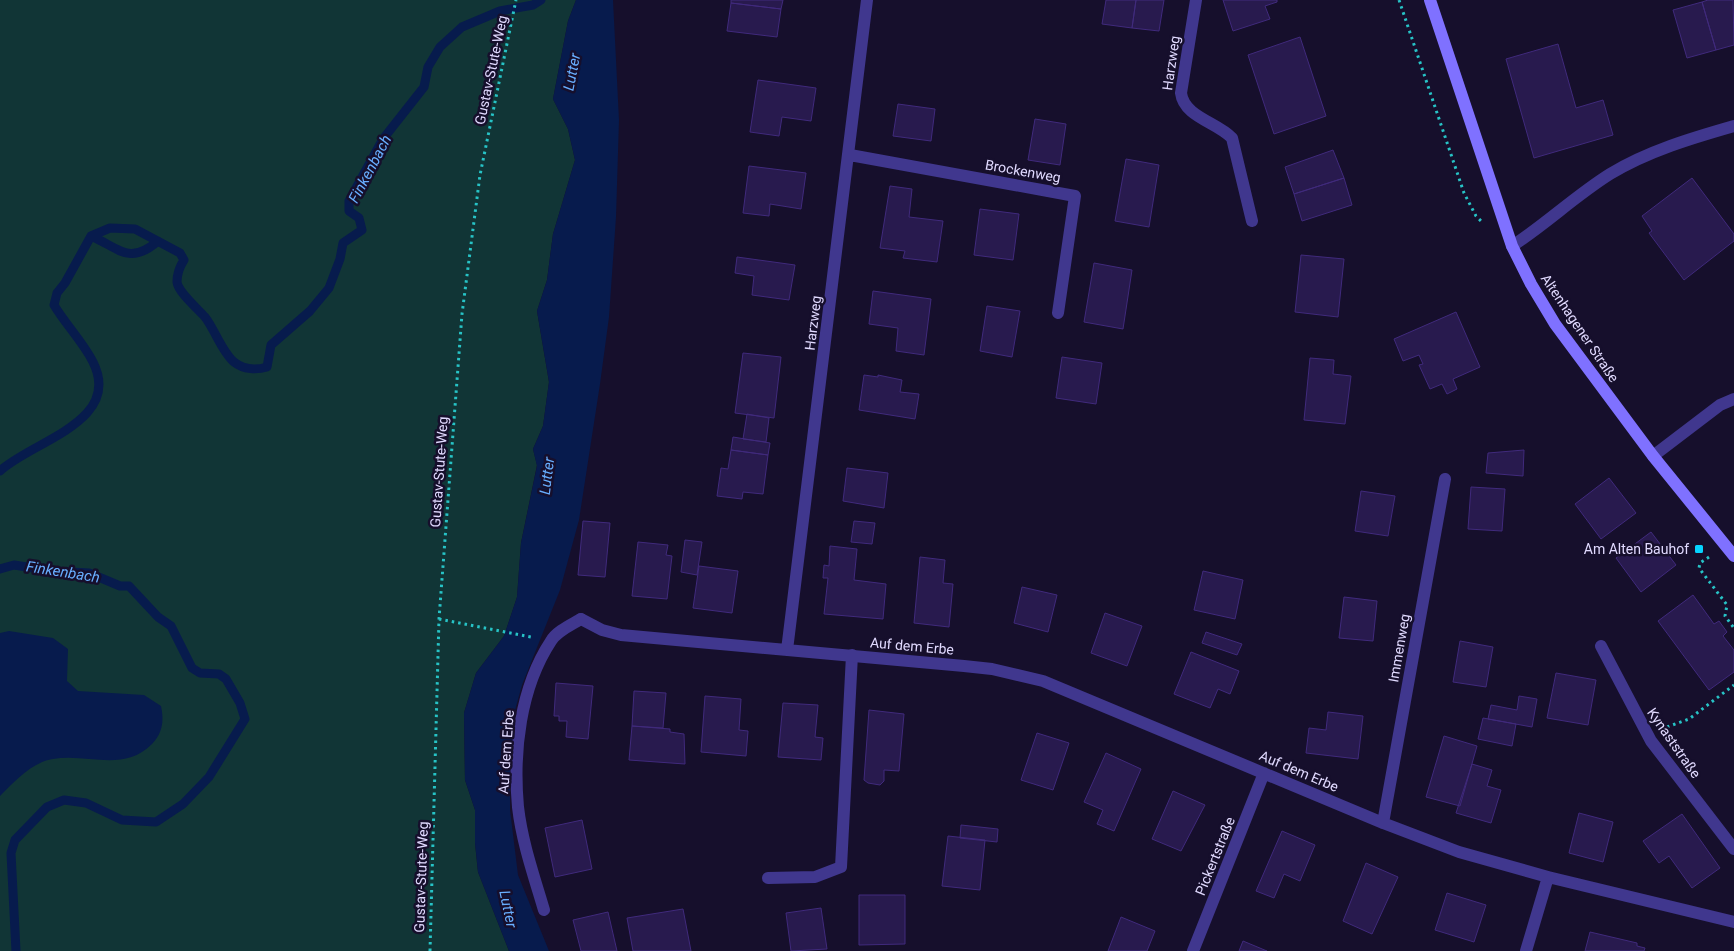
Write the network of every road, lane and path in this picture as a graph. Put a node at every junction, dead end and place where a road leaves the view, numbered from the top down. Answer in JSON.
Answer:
{"nodes":[{"id":1,"x":516,"y":0,"type":"edge"},
{"id":2,"x":867,"y":0,"type":"edge"},
{"id":3,"x":1196,"y":0,"type":"edge"},
{"id":4,"x":1399,"y":0,"type":"edge"},
{"id":5,"x":1430,"y":0,"type":"edge"},
{"id":6,"x":1734,"y":126,"type":"edge"},
{"id":7,"x":850,"y":155,"type":"junction"},
{"id":8,"x":1252,"y":221,"type":"dead end"},
{"id":9,"x":1512,"y":246,"type":"junction"},
{"id":10,"x":1058,"y":313,"type":"dead end"},
{"id":11,"x":1734,"y":399,"type":"edge"},
{"id":12,"x":1653,"y":456,"type":"junction"},
{"id":13,"x":1445,"y":479,"type":"dead end"},
{"id":14,"x":1734,"y":556,"type":"edge"},
{"id":15,"x":1700,"y":563,"type":"dead end"},
{"id":16,"x":439,"y":619,"type":"junction"},
{"id":17,"x":1734,"y":628,"type":"edge"},
{"id":18,"x":535,"y":638,"type":"dead end"},
{"id":19,"x":1602,"y":646,"type":"dead end"},
{"id":20,"x":787,"y":650,"type":"junction"},
{"id":21,"x":852,"y":655,"type":"junction"},
{"id":22,"x":1734,"y":685,"type":"edge"},
{"id":23,"x":1647,"y":734,"type":"junction"},
{"id":24,"x":1264,"y":773,"type":"junction"},
{"id":25,"x":1383,"y":823,"type":"junction"},
{"id":26,"x":1734,"y":849,"type":"edge"},
{"id":27,"x":1548,"y":877,"type":"junction"},
{"id":28,"x":768,"y":878,"type":"dead end"},
{"id":29,"x":544,"y":910,"type":"dead end"},
{"id":30,"x":1734,"y":922,"type":"edge"},
{"id":31,"x":430,"y":951,"type":"edge"},
{"id":32,"x":1193,"y":951,"type":"edge"},
{"id":33,"x":1526,"y":951,"type":"edge"}],
"edges":[{"from":1,"to":16,"type":"path","name":"Gustav-Stute-Weg"},
{"from":2,"to":7,"type":"street","name":"Harzweg"},
{"from":3,"to":8,"type":"street","name":"Harzweg"},
{"from":4,"to":9,"type":"path"},
{"from":5,"to":9,"type":"main road","name":"Altenhagener Straße"},
{"from":6,"to":9,"type":"street"},
{"from":7,"to":10,"type":"street","name":"Brockenweg"},
{"from":7,"to":20,"type":"street","name":"Harzweg"},
{"from":9,"to":12,"type":"main road","name":"Altenhagener Straße"},
{"from":11,"to":12,"type":"street"},
{"from":12,"to":14,"type":"main road","name":"Altenhagener Straße"},
{"from":13,"to":25,"type":"street","name":"Immenweg"},
{"from":15,"to":17,"type":"path"},
{"from":16,"to":18,"type":"path"},
{"from":16,"to":31,"type":"path","name":"Gustav-Stute-Weg"},
{"from":19,"to":23,"type":"street","name":"Kynaststraße"},
{"from":20,"to":21,"type":"street","name":"Auf dem Erbe"},
{"from":20,"to":29,"type":"street","name":"Auf dem Erbe"},
{"from":21,"to":24,"type":"street","name":"Auf dem Erbe"},
{"from":21,"to":28,"type":"street","name":"Auf dem Erbe"},
{"from":22,"to":23,"type":"path"},
{"from":23,"to":26,"type":"street","name":"Kynaststraße"},
{"from":24,"to":25,"type":"street","name":"Auf dem Erbe"},
{"from":24,"to":32,"type":"street","name":"Pickertstraße"},
{"from":25,"to":27,"type":"street","name":"Auf dem Erbe"},
{"from":27,"to":30,"type":"street","name":"Auf dem Erbe"},
{"from":27,"to":33,"type":"street"}]}
